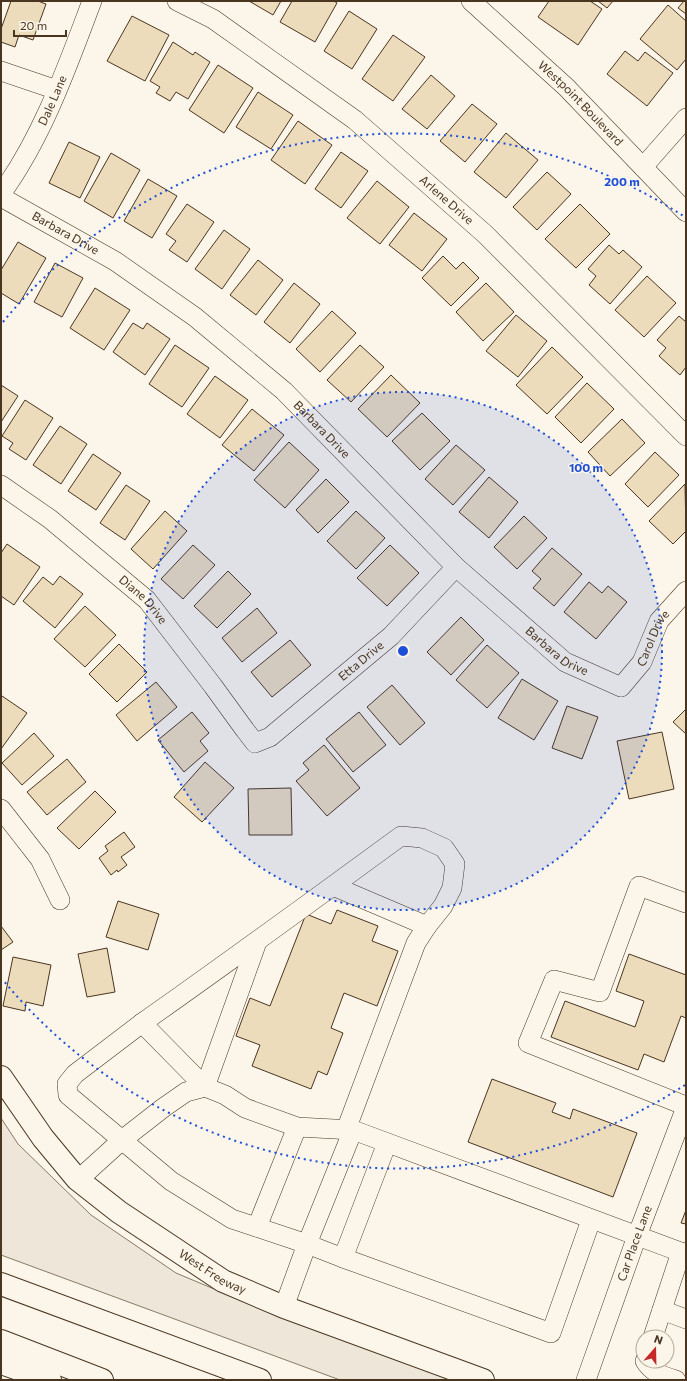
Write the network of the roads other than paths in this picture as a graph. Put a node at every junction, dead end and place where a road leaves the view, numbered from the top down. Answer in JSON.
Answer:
{"nodes":[{"id":1,"x":92,"y":1,"type":"edge"},
{"id":2,"x":177,"y":1,"type":"edge"},
{"id":3,"x":482,"y":5,"type":"edge"},
{"id":4,"x":1,"y":71,"type":"edge"},
{"id":5,"x":57,"y":90,"type":"junction"},
{"id":6,"x":686,"y":118,"type":"edge"},
{"id":7,"x":643,"y":167,"type":"junction"},
{"id":8,"x":1,"y":195,"type":"edge"},
{"id":9,"x":686,"y":212,"type":"edge"},
{"id":10,"x":686,"y":436,"type":"edge"},
{"id":11,"x":1,"y":485,"type":"edge"},
{"id":12,"x":456,"y":567,"type":"junction"},
{"id":13,"x":686,"y":591,"type":"edge"},
{"id":14,"x":621,"y":687,"type":"joint"},
{"id":15,"x":256,"y":742,"type":"joint"},
{"id":16,"x":1,"y":809,"type":"edge"},
{"id":17,"x":333,"y":886,"type":"junction"},
{"id":18,"x":60,"y":900,"type":"dead end"},
{"id":19,"x":686,"y":903,"type":"edge"},
{"id":20,"x":427,"y":926,"type":"junction"},
{"id":21,"x":257,"y":942,"type":"junction"},
{"id":22,"x":142,"y":1023,"type":"junction"},
{"id":23,"x":1,"y":1077,"type":"edge"},
{"id":24,"x":205,"y":1087,"type":"junction"},
{"id":25,"x":686,"y":1106,"type":"edge"},
{"id":26,"x":297,"y":1127,"type":"junction"},
{"id":27,"x":350,"y":1130,"type":"junction"},
{"id":28,"x":122,"y":1140,"type":"junction"},
{"id":29,"x":387,"y":1143,"type":"junction"},
{"id":30,"x":78,"y":1180,"type":"junction"},
{"id":31,"x":591,"y":1220,"type":"junction"},
{"id":32,"x":257,"y":1227,"type":"junction"},
{"id":33,"x":637,"y":1236,"type":"junction"},
{"id":34,"x":307,"y":1244,"type":"junction"},
{"id":35,"x":683,"y":1253,"type":"edge"},
{"id":36,"x":343,"y":1258,"type":"junction"},
{"id":37,"x":1,"y":1284,"type":"edge"},
{"id":38,"x":284,"y":1307,"type":"junction"},
{"id":39,"x":662,"y":1310,"type":"junction"},
{"id":40,"x":686,"y":1319,"type":"edge"},
{"id":41,"x":656,"y":1329,"type":"edge"},
{"id":42,"x":1,"y":1341,"type":"edge"},
{"id":43,"x":1,"y":1363,"type":"edge"},
{"id":44,"x":650,"y":1369,"type":"edge"},
{"id":45,"x":50,"y":1380,"type":"edge"},
{"id":46,"x":102,"y":1380,"type":"edge"},
{"id":47,"x":260,"y":1380,"type":"edge"},
{"id":48,"x":483,"y":1380,"type":"edge"},
{"id":49,"x":586,"y":1380,"type":"edge"},
{"id":50,"x":676,"y":1380,"type":"edge"}],
"edges":[{"from":1,"to":5,"type":"street","name":"Dale Lane"},
{"from":2,"to":10,"type":"street","name":"Arlene Drive"},
{"from":3,"to":7,"type":"street","name":"Westpoint Boulevard"},
{"from":4,"to":5,"type":"street"},
{"from":5,"to":8,"type":"street","name":"Dale Lane"},
{"from":6,"to":7,"type":"street"},
{"from":7,"to":9,"type":"street","name":"Westpoint Boulevard"},
{"from":8,"to":12,"type":"street","name":"Barbara Drive"},
{"from":11,"to":15,"type":"street","name":"Diane Drive"},
{"from":12,"to":14,"type":"street","name":"Barbara Drive"},
{"from":12,"to":15,"type":"street","name":"Etta Drive"},
{"from":13,"to":14,"type":"street","name":"Carol Drive"},
{"from":16,"to":18,"type":"street"},
{"from":17,"to":20,"type":"street"},
{"from":17,"to":20,"type":"street"},
{"from":17,"to":21,"type":"street"},
{"from":19,"to":25,"type":"street"},
{"from":20,"to":27,"type":"street"},
{"from":21,"to":22,"type":"street"},
{"from":21,"to":24,"type":"street"},
{"from":22,"to":24,"type":"street"},
{"from":22,"to":28,"type":"street"},
{"from":23,"to":30,"type":"main road","name":"West Freeway"},
{"from":24,"to":26,"type":"street"},
{"from":24,"to":28,"type":"street"},
{"from":25,"to":33,"type":"street","name":"Car Place Lane"},
{"from":26,"to":27,"type":"street"},
{"from":26,"to":32,"type":"street"},
{"from":27,"to":29,"type":"street"},
{"from":27,"to":34,"type":"street"},
{"from":28,"to":30,"type":"street"},
{"from":28,"to":32,"type":"street"},
{"from":29,"to":31,"type":"street"},
{"from":29,"to":36,"type":"street"},
{"from":30,"to":38,"type":"main road","name":"West Freeway"},
{"from":31,"to":33,"type":"street"},
{"from":31,"to":36,"type":"street"},
{"from":32,"to":34,"type":"street"},
{"from":33,"to":35,"type":"street"},
{"from":33,"to":49,"type":"street","name":"Car Place Lane"},
{"from":34,"to":36,"type":"street"},
{"from":34,"to":38,"type":"street"},
{"from":35,"to":39,"type":"street"},
{"from":37,"to":47,"type":"main road"},
{"from":38,"to":48,"type":"main road","name":"West Freeway"},
{"from":39,"to":40,"type":"street"},
{"from":39,"to":41,"type":"street"},
{"from":42,"to":46,"type":"main road"},
{"from":43,"to":45,"type":"main road"},
{"from":44,"to":50,"type":"street"}]}
